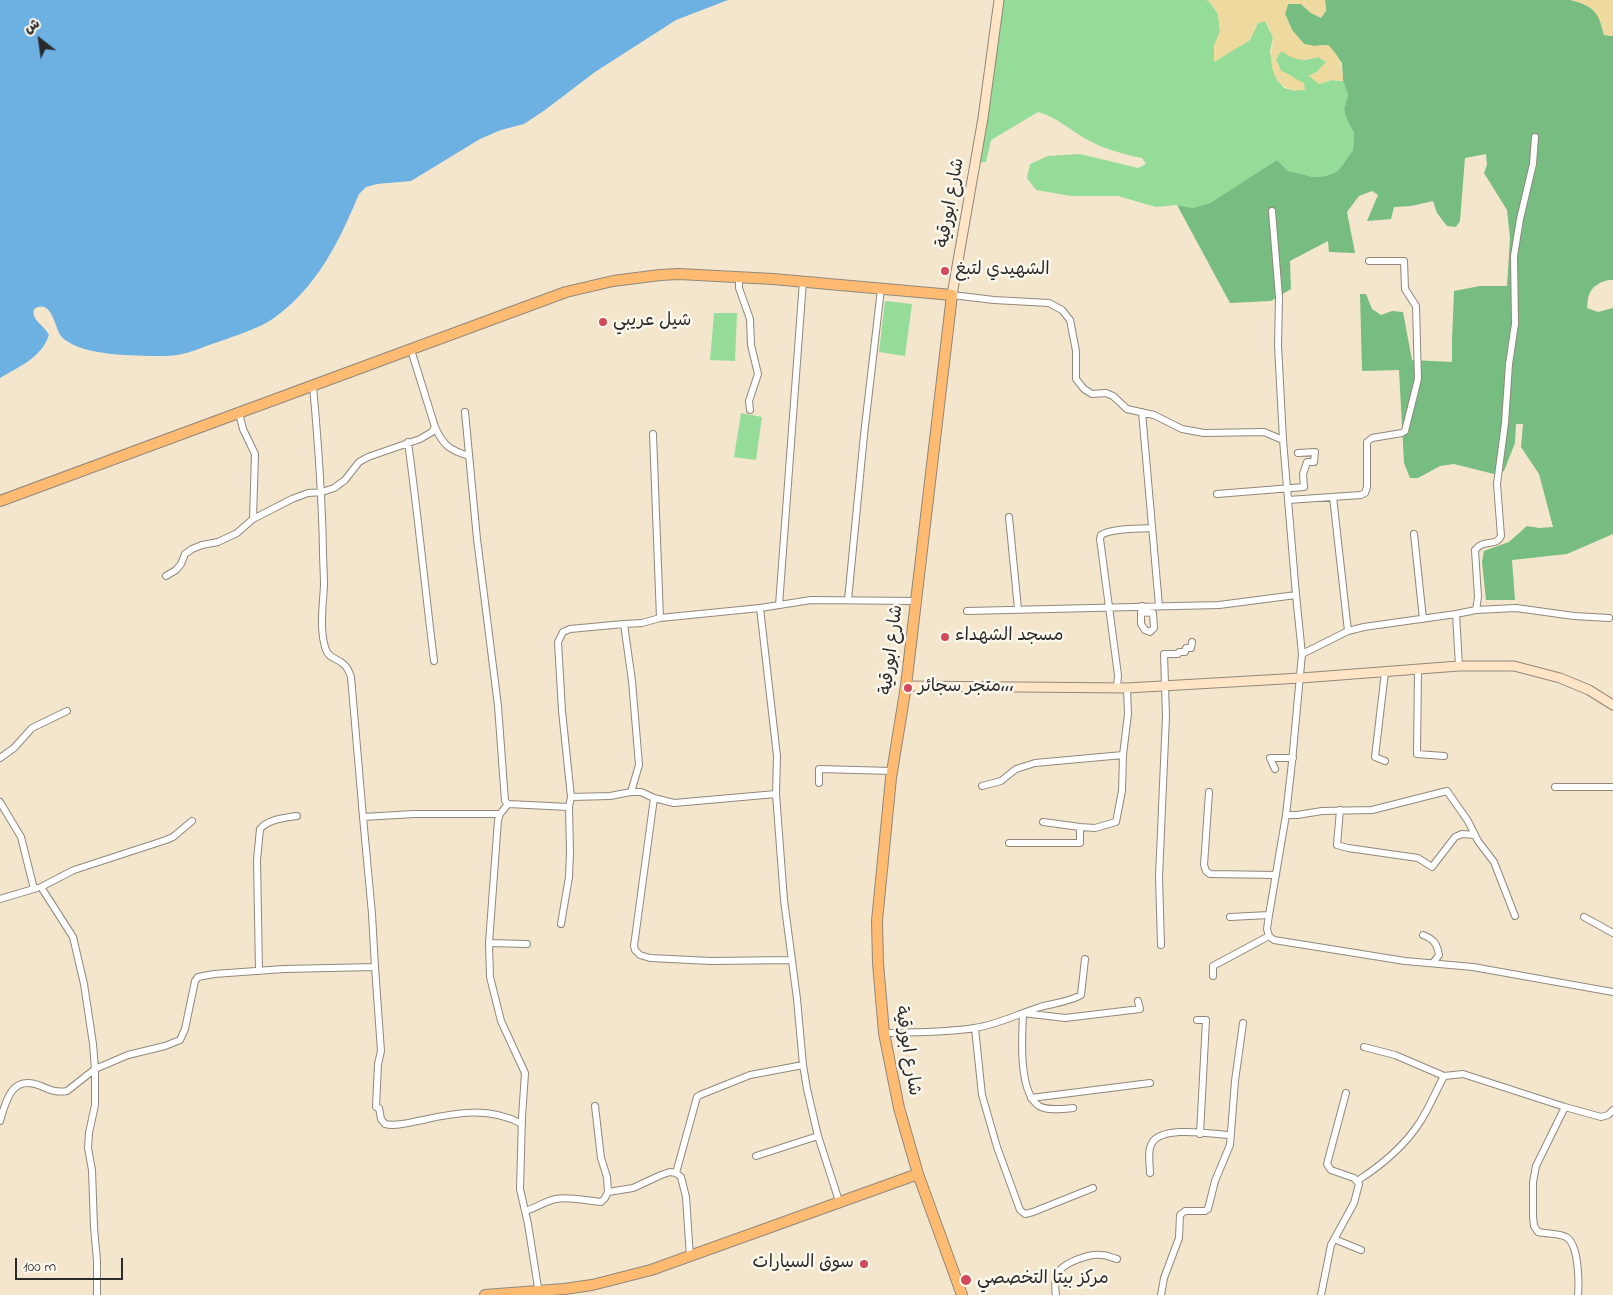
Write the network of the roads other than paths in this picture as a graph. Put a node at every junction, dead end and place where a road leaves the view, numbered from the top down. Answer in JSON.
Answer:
{"nodes":[{"id":1,"x":999,"y":0,"type":"edge"},
{"id":2,"x":1535,"y":138,"type":"dead end"},
{"id":3,"x":1272,"y":211,"type":"dead end"},
{"id":4,"x":1369,"y":262,"type":"dead end"},
{"id":5,"x":739,"y":276,"type":"junction"},
{"id":6,"x":803,"y":281,"type":"junction"},
{"id":7,"x":881,"y":289,"type":"junction"},
{"id":8,"x":952,"y":295,"type":"junction"},
{"id":9,"x":411,"y":350,"type":"junction"},
{"id":10,"x":313,"y":386,"type":"junction"},
{"id":11,"x":750,"y":410,"type":"dead end"},
{"id":12,"x":465,"y":412,"type":"dead end"},
{"id":13,"x":1142,"y":412,"type":"junction"},
{"id":14,"x":239,"y":413,"type":"junction"},
{"id":15,"x":435,"y":426,"type":"junction"},
{"id":16,"x":653,"y":434,"type":"dead end"},
{"id":17,"x":1283,"y":440,"type":"junction"},
{"id":18,"x":408,"y":442,"type":"junction"},
{"id":19,"x":1298,"y":453,"type":"dead end"},
{"id":20,"x":469,"y":456,"type":"junction"},
{"id":21,"x":1286,"y":488,"type":"junction"},
{"id":22,"x":322,"y":492,"type":"junction"},
{"id":23,"x":1217,"y":494,"type":"dead end"},
{"id":24,"x":1333,"y":497,"type":"junction"},
{"id":25,"x":0,"y":500,"type":"edge"},
{"id":26,"x":1288,"y":500,"type":"junction"},
{"id":27,"x":1009,"y":517,"type":"dead end"},
{"id":28,"x":253,"y":519,"type":"junction"},
{"id":29,"x":1152,"y":528,"type":"junction"},
{"id":30,"x":1414,"y":534,"type":"dead end"},
{"id":31,"x":166,"y":576,"type":"dead end"},
{"id":32,"x":1296,"y":595,"type":"junction"},
{"id":33,"x":848,"y":600,"type":"junction"},
{"id":34,"x":915,"y":601,"type":"junction"},
{"id":35,"x":779,"y":605,"type":"junction"},
{"id":36,"x":1159,"y":606,"type":"junction"},
{"id":37,"x":1110,"y":607,"type":"junction"},
{"id":38,"x":760,"y":608,"type":"junction"},
{"id":39,"x":1018,"y":609,"type":"junction"},
{"id":40,"x":1476,"y":610,"type":"junction"},
{"id":41,"x":967,"y":611,"type":"dead end"},
{"id":42,"x":1456,"y":614,"type":"junction"},
{"id":43,"x":660,"y":618,"type":"junction"},
{"id":44,"x":1609,"y":618,"type":"dead end"},
{"id":45,"x":1423,"y":619,"type":"junction"},
{"id":46,"x":624,"y":624,"type":"junction"},
{"id":47,"x":1348,"y":631,"type":"junction"},
{"id":48,"x":1192,"y":642,"type":"dead end"},
{"id":49,"x":1302,"y":654,"type":"junction"},
{"id":50,"x":434,"y":661,"type":"dead end"},
{"id":51,"x":1459,"y":666,"type":"junction"},
{"id":52,"x":1418,"y":669,"type":"junction"},
{"id":53,"x":1385,"y":672,"type":"junction"},
{"id":54,"x":1301,"y":678,"type":"junction"},
{"id":55,"x":906,"y":686,"type":"junction"},
{"id":56,"x":1165,"y":686,"type":"junction"},
{"id":57,"x":1122,"y":688,"type":"junction"},
{"id":58,"x":1613,"y":705,"type":"edge"},
{"id":59,"x":67,"y":711,"type":"dead end"},
{"id":60,"x":1124,"y":754,"type":"junction"},
{"id":61,"x":1444,"y":756,"type":"dead end"},
{"id":62,"x":0,"y":758,"type":"edge"},
{"id":63,"x":1293,"y":758,"type":"junction"},
{"id":64,"x":1385,"y":761,"type":"dead end"},
{"id":65,"x":1275,"y":769,"type":"dead end"},
{"id":66,"x":892,"y":771,"type":"junction"},
{"id":67,"x":820,"y":783,"type":"dead end"},
{"id":68,"x":982,"y":786,"type":"dead end"},
{"id":69,"x":1554,"y":787,"type":"dead end"},
{"id":70,"x":1613,"y":787,"type":"edge"},
{"id":71,"x":631,"y":792,"type":"junction"},
{"id":72,"x":1209,"y":792,"type":"dead end"},
{"id":73,"x":776,"y":794,"type":"junction"},
{"id":74,"x":572,"y":797,"type":"junction"},
{"id":75,"x":654,"y":798,"type":"junction"},
{"id":76,"x":0,"y":802,"type":"edge"},
{"id":77,"x":508,"y":804,"type":"junction"},
{"id":78,"x":569,"y":807,"type":"junction"},
{"id":79,"x":1340,"y":810,"type":"junction"},
{"id":80,"x":500,"y":814,"type":"junction"},
{"id":81,"x":1286,"y":815,"type":"junction"},
{"id":82,"x":297,"y":816,"type":"dead end"},
{"id":83,"x":364,"y":817,"type":"junction"},
{"id":84,"x":192,"y":822,"type":"dead end"},
{"id":85,"x":1043,"y":822,"type":"dead end"},
{"id":86,"x":1080,"y":827,"type":"junction"},
{"id":87,"x":1474,"y":835,"type":"junction"},
{"id":88,"x":1009,"y":843,"type":"dead end"},
{"id":89,"x":1276,"y":875,"type":"junction"},
{"id":90,"x":38,"y":888,"type":"junction"},
{"id":91,"x":0,"y":899,"type":"edge"},
{"id":92,"x":1269,"y":914,"type":"junction"},
{"id":93,"x":1515,"y":916,"type":"dead end"},
{"id":94,"x":1230,"y":917,"type":"dead end"},
{"id":95,"x":1584,"y":917,"type":"dead end"},
{"id":96,"x":561,"y":924,"type":"dead end"},
{"id":97,"x":1613,"y":933,"type":"edge"},
{"id":98,"x":1423,"y":935,"type":"dead end"},
{"id":99,"x":1269,"y":936,"type":"junction"},
{"id":100,"x":489,"y":943,"type":"junction"},
{"id":101,"x":527,"y":944,"type":"dead end"},
{"id":102,"x":1161,"y":945,"type":"dead end"},
{"id":103,"x":1086,"y":959,"type":"dead end"},
{"id":104,"x":792,"y":960,"type":"junction"},
{"id":105,"x":1433,"y":963,"type":"junction"},
{"id":106,"x":375,"y":967,"type":"junction"},
{"id":107,"x":259,"y":971,"type":"junction"},
{"id":108,"x":1213,"y":976,"type":"dead end"},
{"id":109,"x":1613,"y":992,"type":"edge"},
{"id":110,"x":1138,"y":1001,"type":"dead end"},
{"id":111,"x":1023,"y":1013,"type":"junction"},
{"id":112,"x":1197,"y":1020,"type":"dead end"},
{"id":113,"x":1243,"y":1023,"type":"dead end"},
{"id":114,"x":974,"y":1028,"type":"junction"},
{"id":115,"x":884,"y":1033,"type":"junction"},
{"id":116,"x":1364,"y":1047,"type":"dead end"},
{"id":117,"x":803,"y":1065,"type":"junction"},
{"id":118,"x":95,"y":1069,"type":"junction"},
{"id":119,"x":1444,"y":1076,"type":"junction"},
{"id":120,"x":1150,"y":1083,"type":"dead end"},
{"id":121,"x":1346,"y":1093,"type":"dead end"},
{"id":122,"x":1031,"y":1098,"type":"junction"},
{"id":123,"x":595,"y":1106,"type":"dead end"},
{"id":124,"x":1073,"y":1108,"type":"dead end"},
{"id":125,"x":1565,"y":1108,"type":"junction"},
{"id":126,"x":1613,"y":1110,"type":"edge"},
{"id":127,"x":0,"y":1121,"type":"edge"},
{"id":128,"x":522,"y":1124,"type":"junction"},
{"id":129,"x":1200,"y":1134,"type":"junction"},
{"id":130,"x":1230,"y":1135,"type":"junction"},
{"id":131,"x":818,"y":1136,"type":"junction"},
{"id":132,"x":756,"y":1156,"type":"dead end"},
{"id":133,"x":676,"y":1173,"type":"junction"},
{"id":134,"x":1150,"y":1173,"type":"dead end"},
{"id":135,"x":918,"y":1174,"type":"junction"},
{"id":136,"x":1357,"y":1181,"type":"junction"},
{"id":137,"x":1093,"y":1188,"type":"dead end"},
{"id":138,"x":608,"y":1192,"type":"junction"},
{"id":139,"x":839,"y":1201,"type":"junction"},
{"id":140,"x":525,"y":1211,"type":"junction"},
{"id":141,"x":1334,"y":1239,"type":"junction"},
{"id":142,"x":1360,"y":1250,"type":"dead end"},
{"id":143,"x":690,"y":1257,"type":"junction"},
{"id":144,"x":1117,"y":1259,"type":"dead end"},
{"id":145,"x":538,"y":1293,"type":"edge"},
{"id":146,"x":97,"y":1295,"type":"edge"},
{"id":147,"x":485,"y":1295,"type":"edge"},
{"id":148,"x":962,"y":1295,"type":"edge"},
{"id":149,"x":1056,"y":1295,"type":"edge"},
{"id":150,"x":1160,"y":1295,"type":"edge"},
{"id":151,"x":1320,"y":1295,"type":"edge"},
{"id":152,"x":1578,"y":1295,"type":"edge"}],
"edges":[{"from":1,"to":8,"type":"main road","name":"شارع ابورقية"},
{"from":2,"to":40,"type":"street"},
{"from":3,"to":17,"type":"street"},
{"from":4,"to":24,"type":"street"},
{"from":5,"to":6,"type":"main road"},
{"from":5,"to":9,"type":"main road"},
{"from":5,"to":11,"type":"street"},
{"from":6,"to":7,"type":"main road"},
{"from":6,"to":35,"type":"street"},
{"from":7,"to":8,"type":"main road"},
{"from":7,"to":33,"type":"street"},
{"from":8,"to":13,"type":"street"},
{"from":8,"to":34,"type":"main road","name":"شارع ابورقية"},
{"from":9,"to":10,"type":"main road"},
{"from":9,"to":15,"type":"street"},
{"from":10,"to":14,"type":"main road"},
{"from":10,"to":22,"type":"street"},
{"from":12,"to":20,"type":"street"},
{"from":13,"to":17,"type":"street"},
{"from":13,"to":29,"type":"street"},
{"from":14,"to":25,"type":"main road"},
{"from":14,"to":28,"type":"street"},
{"from":15,"to":18,"type":"street"},
{"from":15,"to":20,"type":"street"},
{"from":16,"to":43,"type":"street"},
{"from":17,"to":21,"type":"street"},
{"from":18,"to":22,"type":"street"},
{"from":18,"to":50,"type":"street"},
{"from":19,"to":21,"type":"street"},
{"from":20,"to":77,"type":"street"},
{"from":21,"to":23,"type":"street"},
{"from":21,"to":26,"type":"street"},
{"from":22,"to":28,"type":"street"},
{"from":22,"to":83,"type":"street"},
{"from":24,"to":26,"type":"street"},
{"from":24,"to":47,"type":"street"},
{"from":26,"to":32,"type":"street"},
{"from":27,"to":39,"type":"street"},
{"from":28,"to":31,"type":"street"},
{"from":29,"to":36,"type":"street"},
{"from":29,"to":37,"type":"street"},
{"from":30,"to":45,"type":"street"},
{"from":32,"to":36,"type":"street"},
{"from":32,"to":49,"type":"street"},
{"from":33,"to":34,"type":"street"},
{"from":33,"to":35,"type":"street"},
{"from":34,"to":55,"type":"main road","name":"شارع ابورقية"},
{"from":35,"to":38,"type":"street"},
{"from":36,"to":37,"type":"street"},
{"from":37,"to":39,"type":"street"},
{"from":37,"to":57,"type":"street"},
{"from":38,"to":43,"type":"street"},
{"from":38,"to":73,"type":"street"},
{"from":39,"to":41,"type":"street"},
{"from":40,"to":42,"type":"street"},
{"from":40,"to":44,"type":"street"},
{"from":42,"to":45,"type":"street"},
{"from":42,"to":51,"type":"street"},
{"from":43,"to":46,"type":"street"},
{"from":45,"to":47,"type":"street"},
{"from":46,"to":71,"type":"street"},
{"from":46,"to":74,"type":"street"},
{"from":47,"to":49,"type":"street"},
{"from":48,"to":56,"type":"street"},
{"from":49,"to":54,"type":"street"},
{"from":51,"to":52,"type":"main road"},
{"from":51,"to":58,"type":"main road"},
{"from":52,"to":53,"type":"main road"},
{"from":52,"to":61,"type":"street"},
{"from":53,"to":54,"type":"main road"},
{"from":53,"to":64,"type":"street"},
{"from":54,"to":56,"type":"main road"},
{"from":54,"to":63,"type":"street"},
{"from":55,"to":57,"type":"main road"},
{"from":55,"to":66,"type":"main road","name":"شارع ابورقية"},
{"from":56,"to":57,"type":"main road"},
{"from":56,"to":102,"type":"street"},
{"from":57,"to":60,"type":"street"},
{"from":59,"to":62,"type":"street"},
{"from":60,"to":68,"type":"street"},
{"from":60,"to":86,"type":"street"},
{"from":63,"to":65,"type":"street"},
{"from":63,"to":81,"type":"street"},
{"from":66,"to":67,"type":"street"},
{"from":66,"to":115,"type":"main road","name":"شارع ابورقية"},
{"from":69,"to":70,"type":"street"},
{"from":71,"to":74,"type":"street"},
{"from":71,"to":75,"type":"street"},
{"from":72,"to":89,"type":"street"},
{"from":73,"to":75,"type":"street"},
{"from":73,"to":104,"type":"street"},
{"from":74,"to":78,"type":"street"},
{"from":75,"to":104,"type":"street"},
{"from":76,"to":90,"type":"street"},
{"from":77,"to":78,"type":"street"},
{"from":77,"to":80,"type":"street"},
{"from":78,"to":96,"type":"street"},
{"from":79,"to":81,"type":"street"},
{"from":79,"to":87,"type":"street"},
{"from":79,"to":87,"type":"street"},
{"from":80,"to":83,"type":"street"},
{"from":80,"to":100,"type":"street"},
{"from":81,"to":89,"type":"street"},
{"from":82,"to":107,"type":"street"},
{"from":83,"to":106,"type":"street"},
{"from":84,"to":90,"type":"street"},
{"from":85,"to":86,"type":"street"},
{"from":86,"to":88,"type":"street"},
{"from":87,"to":93,"type":"street"},
{"from":89,"to":92,"type":"street"},
{"from":90,"to":91,"type":"street"},
{"from":90,"to":118,"type":"street"},
{"from":92,"to":94,"type":"street"},
{"from":92,"to":99,"type":"street"},
{"from":95,"to":97,"type":"street"},
{"from":98,"to":105,"type":"street"},
{"from":99,"to":105,"type":"street"},
{"from":99,"to":108,"type":"street"},
{"from":100,"to":101,"type":"street"},
{"from":100,"to":128,"type":"street"},
{"from":103,"to":111,"type":"street"},
{"from":104,"to":117,"type":"street"},
{"from":105,"to":109,"type":"street"},
{"from":106,"to":107,"type":"street"},
{"from":106,"to":128,"type":"street"},
{"from":107,"to":118,"type":"street"},
{"from":110,"to":111,"type":"street"},
{"from":111,"to":114,"type":"street"},
{"from":111,"to":122,"type":"street"},
{"from":112,"to":129,"type":"street"},
{"from":113,"to":130,"type":"street"},
{"from":114,"to":115,"type":"street"},
{"from":114,"to":137,"type":"street"},
{"from":115,"to":135,"type":"main road","name":"شارع ابورقية"},
{"from":116,"to":119,"type":"street"},
{"from":117,"to":131,"type":"street"},
{"from":117,"to":133,"type":"street"},
{"from":118,"to":127,"type":"street"},
{"from":118,"to":146,"type":"street"},
{"from":119,"to":125,"type":"street"},
{"from":119,"to":136,"type":"street"},
{"from":120,"to":122,"type":"street"},
{"from":121,"to":136,"type":"street"},
{"from":122,"to":124,"type":"street"},
{"from":123,"to":138,"type":"street"},
{"from":125,"to":126,"type":"street"},
{"from":125,"to":152,"type":"street"},
{"from":128,"to":140,"type":"street"},
{"from":129,"to":130,"type":"street"},
{"from":129,"to":134,"type":"street"},
{"from":130,"to":150,"type":"street"},
{"from":131,"to":132,"type":"street"},
{"from":131,"to":139,"type":"street"},
{"from":133,"to":138,"type":"street"},
{"from":133,"to":143,"type":"street"},
{"from":135,"to":139,"type":"main road"},
{"from":135,"to":148,"type":"main road","name":"شارع ابورقية"},
{"from":136,"to":141,"type":"street"},
{"from":138,"to":140,"type":"street"},
{"from":139,"to":143,"type":"main road"},
{"from":140,"to":145,"type":"street"},
{"from":141,"to":142,"type":"street"},
{"from":141,"to":151,"type":"street"},
{"from":143,"to":145,"type":"main road"},
{"from":144,"to":149,"type":"street"},
{"from":145,"to":147,"type":"main road"}]}
